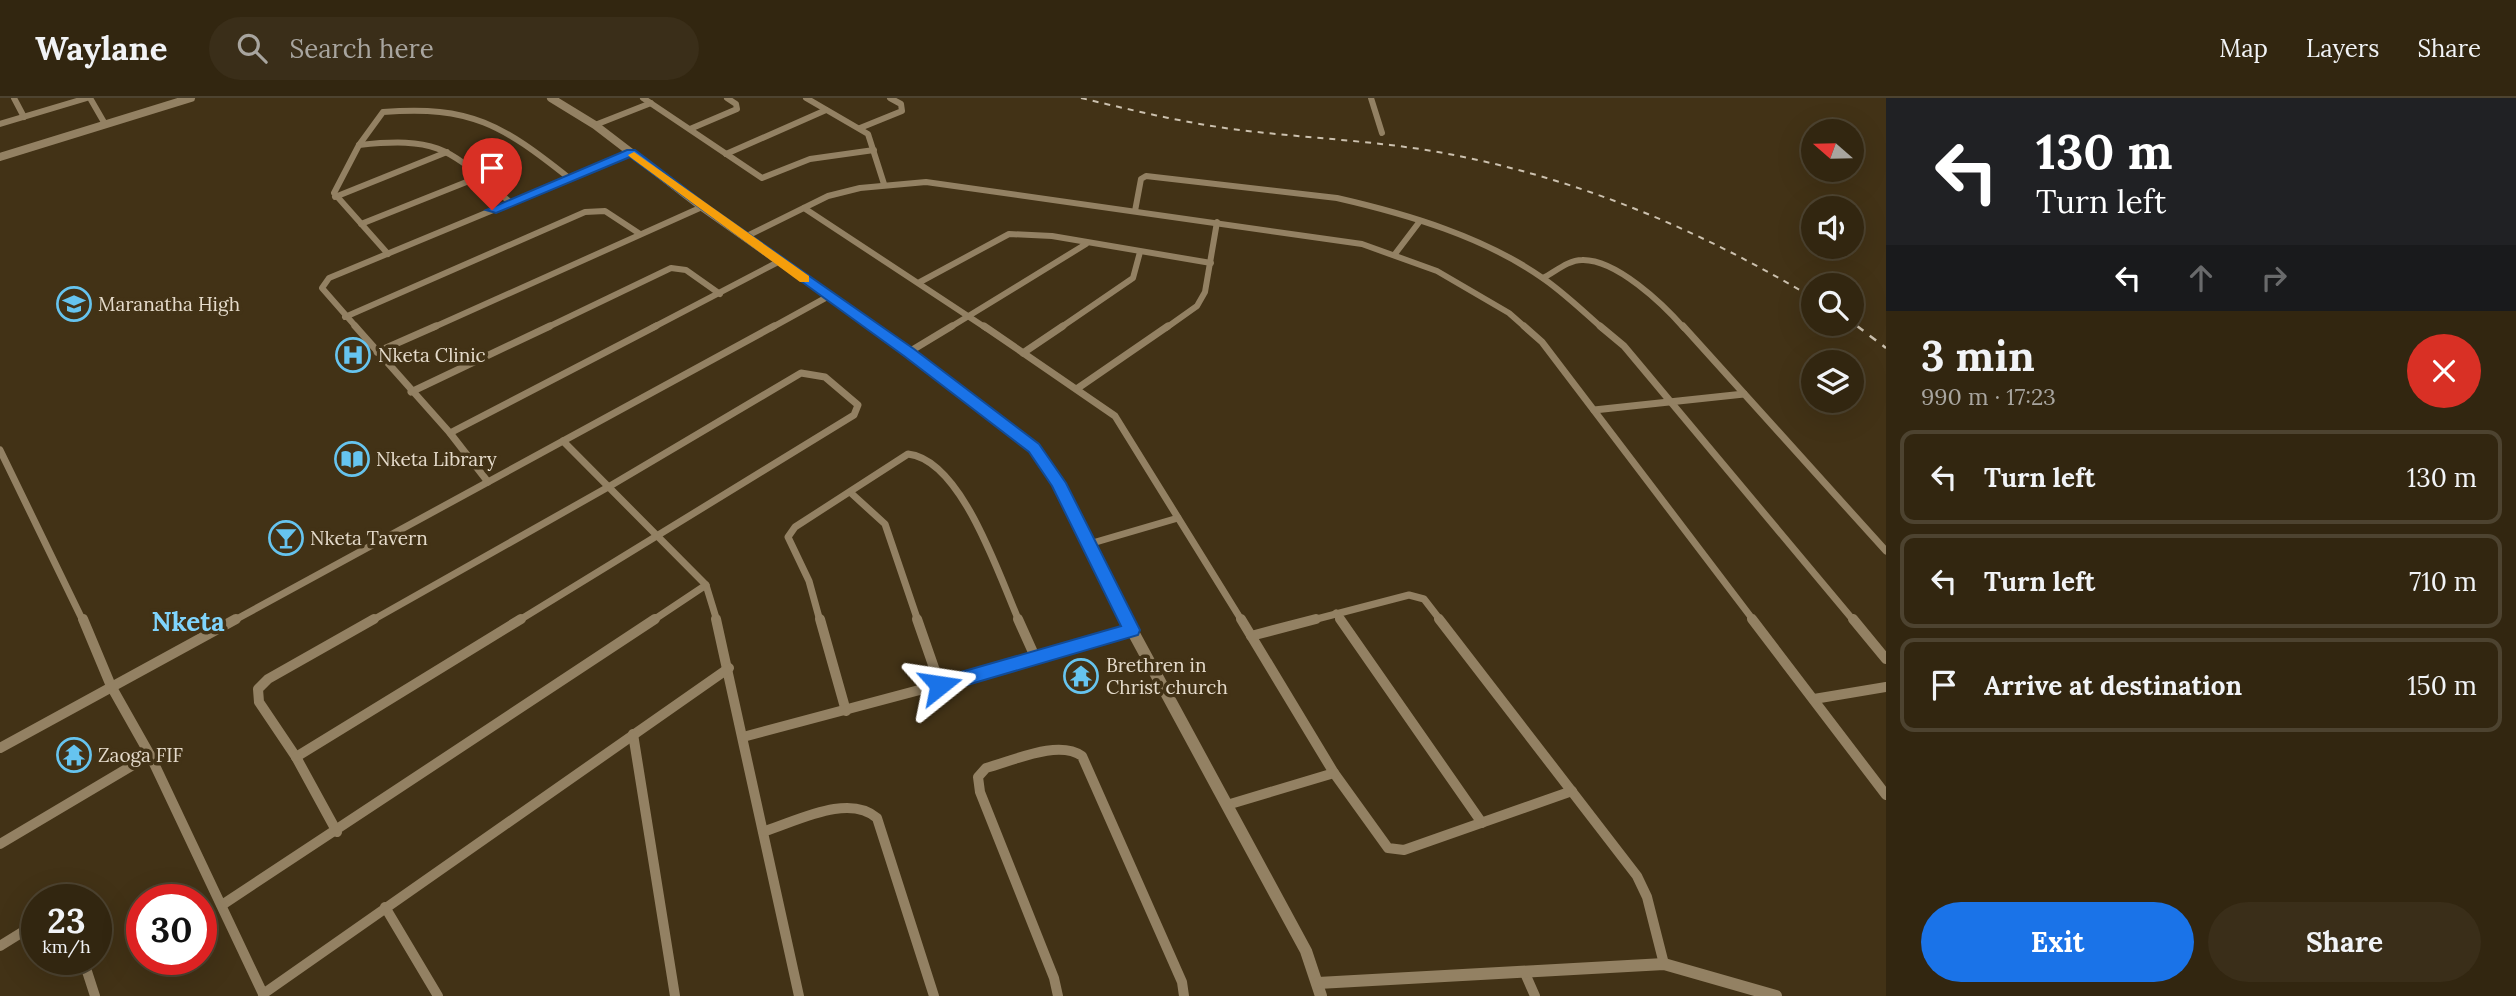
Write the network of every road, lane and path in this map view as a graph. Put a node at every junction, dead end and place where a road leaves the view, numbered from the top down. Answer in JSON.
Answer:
{"nodes":[{"id":1,"x":14,"y":98,"type":"edge"},
{"id":2,"x":89,"y":98,"type":"edge"},
{"id":3,"x":191,"y":98,"type":"edge"},
{"id":4,"x":551,"y":98,"type":"edge"},
{"id":5,"x":643,"y":98,"type":"edge"},
{"id":6,"x":727,"y":98,"type":"edge"},
{"id":7,"x":806,"y":98,"type":"edge"},
{"id":8,"x":890,"y":98,"type":"edge"},
{"id":9,"x":1371,"y":98,"type":"edge"},
{"id":10,"x":651,"y":103,"type":"junction"},
{"id":11,"x":826,"y":110,"type":"junction"},
{"id":12,"x":24,"y":117,"type":"junction"},
{"id":13,"x":0,"y":124,"type":"edge"},
{"id":14,"x":106,"y":124,"type":"junction"},
{"id":15,"x":595,"y":125,"type":"junction"},
{"id":16,"x":860,"y":128,"type":"junction"},
{"id":17,"x":690,"y":129,"type":"junction"},
{"id":18,"x":1382,"y":133,"type":"dead end"},
{"id":19,"x":359,"y":145,"type":"junction"},
{"id":20,"x":874,"y":150,"type":"junction"},
{"id":21,"x":447,"y":152,"type":"junction"},
{"id":22,"x":631,"y":153,"type":"junction"},
{"id":23,"x":726,"y":154,"type":"junction"},
{"id":24,"x":0,"y":157,"type":"edge"},
{"id":25,"x":479,"y":177,"type":"junction"},
{"id":26,"x":569,"y":178,"type":"junction"},
{"id":27,"x":884,"y":184,"type":"junction"},
{"id":28,"x":335,"y":197,"type":"junction"},
{"id":29,"x":511,"y":203,"type":"junction"},
{"id":30,"x":702,"y":207,"type":"junction"},
{"id":31,"x":804,"y":208,"type":"junction"},
{"id":32,"x":1135,"y":211,"type":"junction"},
{"id":33,"x":1420,"y":221,"type":"junction"},
{"id":34,"x":1217,"y":222,"type":"junction"},
{"id":35,"x":361,"y":224,"type":"junction"},
{"id":36,"x":640,"y":234,"type":"junction"},
{"id":37,"x":745,"y":237,"type":"junction"},
{"id":38,"x":1086,"y":244,"type":"junction"},
{"id":39,"x":1140,"y":252,"type":"junction"},
{"id":40,"x":388,"y":254,"type":"junction"},
{"id":41,"x":1395,"y":254,"type":"junction"},
{"id":42,"x":780,"y":261,"type":"junction"},
{"id":43,"x":1211,"y":263,"type":"junction"},
{"id":44,"x":1543,"y":278,"type":"junction"},
{"id":45,"x":920,"y":282,"type":"junction"},
{"id":46,"x":720,"y":294,"type":"junction"},
{"id":47,"x":829,"y":296,"type":"junction"},
{"id":48,"x":970,"y":316,"type":"junction"},
{"id":49,"x":345,"y":317,"type":"junction"},
{"id":50,"x":377,"y":352,"type":"junction"},
{"id":51,"x":909,"y":352,"type":"junction"},
{"id":52,"x":1023,"y":353,"type":"junction"},
{"id":53,"x":1077,"y":388,"type":"junction"},
{"id":54,"x":411,"y":392,"type":"junction"},
{"id":55,"x":1744,"y":394,"type":"junction"},
{"id":56,"x":1671,"y":400,"type":"junction"},
{"id":57,"x":1594,"y":410,"type":"junction"},
{"id":58,"x":450,"y":433,"type":"junction"},
{"id":59,"x":564,"y":441,"type":"junction"},
{"id":60,"x":0,"y":450,"type":"edge"},
{"id":61,"x":488,"y":482,"type":"junction"},
{"id":62,"x":610,"y":486,"type":"junction"},
{"id":63,"x":851,"y":493,"type":"junction"},
{"id":64,"x":1178,"y":518,"type":"junction"},
{"id":65,"x":655,"y":534,"type":"junction"},
{"id":66,"x":1089,"y":544,"type":"junction"},
{"id":67,"x":1886,"y":551,"type":"edge"},
{"id":68,"x":706,"y":585,"type":"junction"},
{"id":69,"x":1336,"y":614,"type":"junction"},
{"id":70,"x":1132,"y":630,"type":"junction"},
{"id":71,"x":1251,"y":636,"type":"junction"},
{"id":72,"x":1036,"y":659,"type":"junction"},
{"id":73,"x":1886,"y":659,"type":"edge"},
{"id":74,"x":729,"y":667,"type":"junction"},
{"id":75,"x":940,"y":685,"type":"junction"},
{"id":76,"x":111,"y":687,"type":"junction"},
{"id":77,"x":1886,"y":687,"type":"edge"},
{"id":78,"x":1814,"y":699,"type":"junction"},
{"id":79,"x":846,"y":711,"type":"junction"},
{"id":80,"x":633,"y":734,"type":"junction"},
{"id":81,"x":743,"y":737,"type":"junction"},
{"id":82,"x":0,"y":748,"type":"edge"},
{"id":83,"x":150,"y":755,"type":"junction"},
{"id":84,"x":296,"y":757,"type":"junction"},
{"id":85,"x":1334,"y":773,"type":"junction"},
{"id":86,"x":1572,"y":790,"type":"junction"},
{"id":87,"x":1886,"y":795,"type":"edge"},
{"id":88,"x":1227,"y":805,"type":"junction"},
{"id":89,"x":1482,"y":823,"type":"junction"},
{"id":90,"x":765,"y":831,"type":"junction"},
{"id":91,"x":337,"y":832,"type":"junction"},
{"id":92,"x":0,"y":844,"type":"edge"},
{"id":93,"x":222,"y":905,"type":"junction"},
{"id":94,"x":385,"y":907,"type":"junction"},
{"id":95,"x":21,"y":933,"type":"edge"},
{"id":96,"x":0,"y":946,"type":"edge"},
{"id":97,"x":1664,"y":964,"type":"junction"},
{"id":98,"x":1524,"y":971,"type":"junction"},
{"id":99,"x":88,"y":975,"type":"edge"},
{"id":100,"x":1319,"y":990,"type":"edge"},
{"id":101,"x":263,"y":995,"type":"edge"},
{"id":102,"x":95,"y":996,"type":"edge"},
{"id":103,"x":438,"y":996,"type":"edge"},
{"id":104,"x":676,"y":996,"type":"edge"},
{"id":105,"x":799,"y":996,"type":"edge"},
{"id":106,"x":934,"y":996,"type":"edge"},
{"id":107,"x":1058,"y":996,"type":"edge"},
{"id":108,"x":1184,"y":996,"type":"edge"},
{"id":109,"x":1535,"y":996,"type":"edge"},
{"id":110,"x":1776,"y":996,"type":"edge"}],
"edges":[{"from":1,"to":12,"type":"street"},
{"from":2,"to":12,"type":"street"},
{"from":2,"to":14,"type":"street"},
{"from":3,"to":14,"type":"street"},
{"from":4,"to":15,"type":"street"},
{"from":5,"to":10,"type":"street"},
{"from":6,"to":17,"type":"street"},
{"from":7,"to":11,"type":"street"},
{"from":8,"to":16,"type":"street"},
{"from":9,"to":18,"type":"street"},
{"from":10,"to":15,"type":"street"},
{"from":10,"to":17,"type":"street"},
{"from":11,"to":16,"type":"street"},
{"from":11,"to":23,"type":"street"},
{"from":12,"to":13,"type":"street"},
{"from":14,"to":24,"type":"street"},
{"from":15,"to":22,"type":"street"},
{"from":16,"to":20,"type":"street"},
{"from":17,"to":23,"type":"street"},
{"from":19,"to":21,"type":"street"},
{"from":19,"to":26,"type":"street"},
{"from":19,"to":28,"type":"street"},
{"from":20,"to":23,"type":"street"},
{"from":20,"to":27,"type":"street"},
{"from":21,"to":25,"type":"street"},
{"from":21,"to":28,"type":"street"},
{"from":22,"to":26,"type":"street"},
{"from":22,"to":30,"type":"street"},
{"from":25,"to":29,"type":"street"},
{"from":25,"to":35,"type":"street"},
{"from":26,"to":29,"type":"street"},
{"from":27,"to":31,"type":"street"},
{"from":27,"to":32,"type":"street"},
{"from":28,"to":35,"type":"street"},
{"from":29,"to":40,"type":"street"},
{"from":30,"to":36,"type":"street"},
{"from":30,"to":37,"type":"street"},
{"from":31,"to":37,"type":"street"},
{"from":31,"to":45,"type":"street"},
{"from":32,"to":33,"type":"street"},
{"from":32,"to":34,"type":"street"},
{"from":33,"to":41,"type":"street"},
{"from":33,"to":44,"type":"street"},
{"from":34,"to":41,"type":"street"},
{"from":34,"to":43,"type":"street"},
{"from":35,"to":40,"type":"street"},
{"from":36,"to":49,"type":"street"},
{"from":36,"to":50,"type":"street"},
{"from":37,"to":42,"type":"street"},
{"from":38,"to":39,"type":"street"},
{"from":38,"to":45,"type":"street"},
{"from":38,"to":48,"type":"street"},
{"from":39,"to":43,"type":"street"},
{"from":39,"to":52,"type":"street"},
{"from":40,"to":49,"type":"street"},
{"from":41,"to":57,"type":"street"},
{"from":42,"to":46,"type":"street"},
{"from":42,"to":47,"type":"street"},
{"from":43,"to":53,"type":"street"},
{"from":44,"to":55,"type":"street"},
{"from":44,"to":56,"type":"street"},
{"from":45,"to":48,"type":"street"},
{"from":46,"to":54,"type":"street"},
{"from":46,"to":58,"type":"street"},
{"from":47,"to":51,"type":"street"},
{"from":47,"to":59,"type":"street"},
{"from":48,"to":51,"type":"street"},
{"from":48,"to":52,"type":"street"},
{"from":49,"to":50,"type":"street"},
{"from":50,"to":54,"type":"street"},
{"from":51,"to":66,"type":"street"},
{"from":52,"to":53,"type":"street"},
{"from":53,"to":64,"type":"street"},
{"from":54,"to":58,"type":"street"},
{"from":55,"to":56,"type":"street"},
{"from":55,"to":67,"type":"street"},
{"from":56,"to":57,"type":"street"},
{"from":56,"to":73,"type":"street"},
{"from":57,"to":78,"type":"street"},
{"from":58,"to":61,"type":"street"},
{"from":59,"to":61,"type":"street"},
{"from":59,"to":62,"type":"street"},
{"from":60,"to":76,"type":"street"},
{"from":61,"to":76,"type":"street"},
{"from":62,"to":65,"type":"street"},
{"from":62,"to":65,"type":"street"},
{"from":62,"to":84,"type":"street"},
{"from":63,"to":72,"type":"street"},
{"from":63,"to":75,"type":"street"},
{"from":63,"to":79,"type":"street"},
{"from":64,"to":66,"type":"street"},
{"from":64,"to":71,"type":"street"},
{"from":65,"to":68,"type":"street"},
{"from":65,"to":84,"type":"street"},
{"from":66,"to":70,"type":"street"},
{"from":68,"to":74,"type":"street"},
{"from":68,"to":91,"type":"street"},
{"from":69,"to":71,"type":"street"},
{"from":69,"to":86,"type":"street"},
{"from":69,"to":89,"type":"street"},
{"from":70,"to":72,"type":"street"},
{"from":70,"to":88,"type":"street"},
{"from":71,"to":85,"type":"street"},
{"from":72,"to":75,"type":"street"},
{"from":74,"to":80,"type":"street"},
{"from":74,"to":81,"type":"street"},
{"from":75,"to":79,"type":"street"},
{"from":76,"to":82,"type":"street"},
{"from":76,"to":83,"type":"street"},
{"from":77,"to":78,"type":"street"},
{"from":78,"to":87,"type":"street"},
{"from":79,"to":81,"type":"street"},
{"from":80,"to":94,"type":"street"},
{"from":80,"to":104,"type":"street"},
{"from":81,"to":90,"type":"street"},
{"from":83,"to":92,"type":"street"},
{"from":83,"to":93,"type":"street"},
{"from":84,"to":91,"type":"street"},
{"from":85,"to":88,"type":"street"},
{"from":85,"to":89,"type":"street"},
{"from":86,"to":89,"type":"street"},
{"from":86,"to":97,"type":"street"},
{"from":88,"to":100,"type":"street"},
{"from":90,"to":105,"type":"street"},
{"from":90,"to":106,"type":"street"},
{"from":91,"to":93,"type":"street"},
{"from":93,"to":101,"type":"street"},
{"from":94,"to":101,"type":"street"},
{"from":94,"to":103,"type":"street"},
{"from":95,"to":96,"type":"street"},
{"from":97,"to":98,"type":"street"},
{"from":97,"to":110,"type":"street"},
{"from":98,"to":100,"type":"street"},
{"from":98,"to":109,"type":"street"},
{"from":99,"to":102,"type":"street"},
{"from":107,"to":108,"type":"street"}]}
